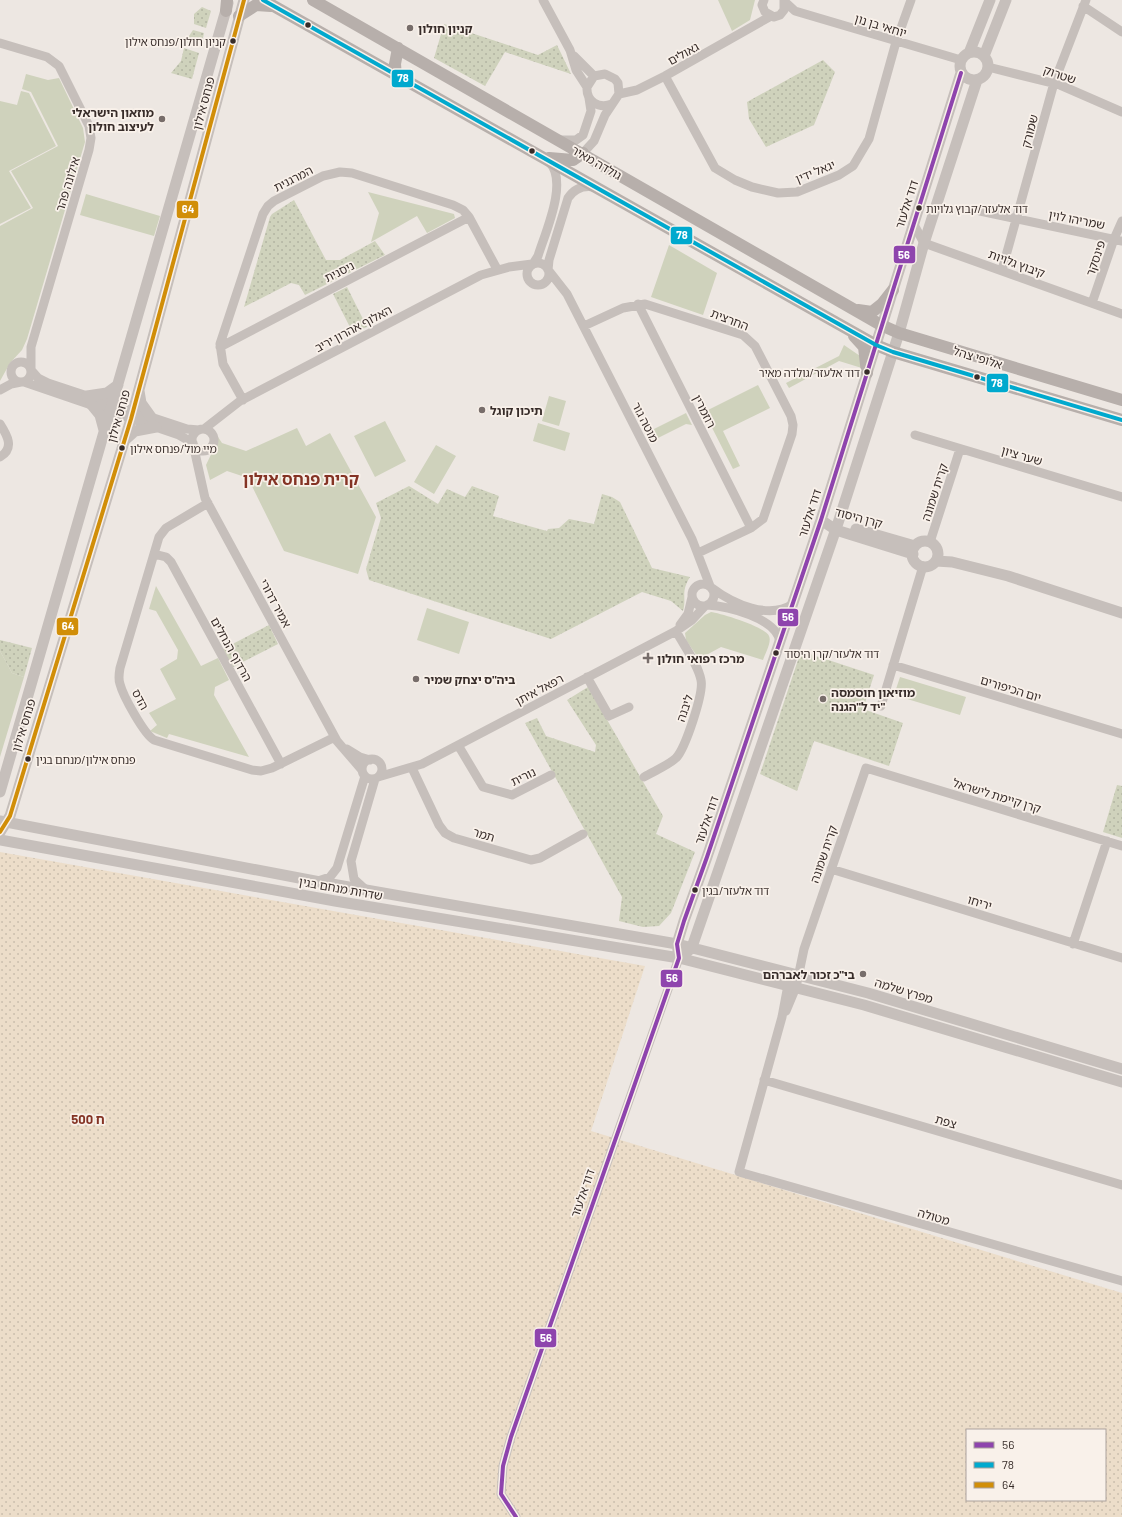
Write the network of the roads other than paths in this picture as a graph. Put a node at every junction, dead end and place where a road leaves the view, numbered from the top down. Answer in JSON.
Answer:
{"nodes":[{"id":1,"x":244,"y":0,"type":"edge"},
{"id":2,"x":262,"y":0,"type":"edge"},
{"id":3,"x":313,"y":0,"type":"edge"},
{"id":4,"x":543,"y":0,"type":"edge"},
{"id":5,"x":910,"y":0,"type":"edge"},
{"id":6,"x":990,"y":0,"type":"edge"},
{"id":7,"x":1006,"y":0,"type":"edge"},
{"id":8,"x":784,"y":1,"type":"edge"},
{"id":9,"x":1085,"y":3,"type":"edge"},
{"id":10,"x":227,"y":4,"type":"edge"},
{"id":11,"x":763,"y":5,"type":"edge"},
{"id":12,"x":277,"y":8,"type":"junction"},
{"id":13,"x":796,"y":11,"type":"junction"},
{"id":14,"x":782,"y":12,"type":"junction"},
{"id":15,"x":239,"y":16,"type":"junction"},
{"id":16,"x":771,"y":16,"type":"junction"},
{"id":17,"x":756,"y":26,"type":"junction"},
{"id":18,"x":1122,"y":32,"type":"edge"},
{"id":19,"x":896,"y":42,"type":"junction"},
{"id":20,"x":0,"y":43,"type":"edge"},
{"id":21,"x":398,"y":48,"type":"junction"},
{"id":22,"x":570,"y":50,"type":"junction"},
{"id":23,"x":969,"y":52,"type":"junction"},
{"id":24,"x":960,"y":60,"type":"junction"},
{"id":25,"x":986,"y":61,"type":"junction"},
{"id":26,"x":961,"y":73,"type":"junction"},
{"id":27,"x":594,"y":76,"type":"junction"},
{"id":28,"x":665,"y":76,"type":"junction"},
{"id":29,"x":396,"y":77,"type":"junction"},
{"id":30,"x":977,"y":80,"type":"junction"},
{"id":31,"x":1054,"y":83,"type":"junction"},
{"id":32,"x":587,"y":87,"type":"junction"},
{"id":33,"x":619,"y":94,"type":"junction"},
{"id":34,"x":589,"y":98,"type":"junction"},
{"id":35,"x":612,"y":104,"type":"junction"},
{"id":36,"x":1122,"y":112,"type":"edge"},
{"id":37,"x":559,"y":140,"type":"junction"},
{"id":38,"x":594,"y":141,"type":"junction"},
{"id":39,"x":583,"y":154,"type":"junction"},
{"id":40,"x":545,"y":159,"type":"junction"},
{"id":41,"x":596,"y":161,"type":"junction"},
{"id":42,"x":594,"y":187,"type":"junction"},
{"id":43,"x":980,"y":211,"type":"dead end"},
{"id":44,"x":469,"y":217,"type":"junction"},
{"id":45,"x":1018,"y":219,"type":"junction"},
{"id":46,"x":1122,"y":221,"type":"edge"},
{"id":47,"x":913,"y":223,"type":"junction"},
{"id":48,"x":1118,"y":240,"type":"edge"},
{"id":49,"x":924,"y":243,"type":"junction"},
{"id":50,"x":532,"y":264,"type":"junction"},
{"id":51,"x":498,"y":269,"type":"junction"},
{"id":52,"x":548,"y":270,"type":"junction"},
{"id":53,"x":1002,"y":270,"type":"junction"},
{"id":54,"x":527,"y":279,"type":"junction"},
{"id":55,"x":539,"y":286,"type":"junction"},
{"id":56,"x":893,"y":290,"type":"junction"},
{"id":57,"x":567,"y":294,"type":"junction"},
{"id":58,"x":1092,"y":303,"type":"junction"},
{"id":59,"x":638,"y":304,"type":"junction"},
{"id":60,"x":853,"y":309,"type":"junction"},
{"id":61,"x":1122,"y":314,"type":"edge"},
{"id":62,"x":881,"y":325,"type":"junction"},
{"id":63,"x":584,"y":326,"type":"junction"},
{"id":64,"x":847,"y":327,"type":"junction"},
{"id":65,"x":899,"y":333,"type":"junction"},
{"id":66,"x":876,"y":345,"type":"junction"},
{"id":67,"x":220,"y":347,"type":"junction"},
{"id":68,"x":31,"y":348,"type":"junction"},
{"id":69,"x":893,"y":352,"type":"junction"},
{"id":70,"x":17,"y":363,"type":"junction"},
{"id":71,"x":31,"y":369,"type":"junction"},
{"id":72,"x":11,"y":373,"type":"junction"},
{"id":73,"x":867,"y":373,"type":"junction"},
{"id":74,"x":22,"y":382,"type":"junction"},
{"id":75,"x":118,"y":384,"type":"junction"},
{"id":76,"x":2,"y":389,"type":"edge"},
{"id":77,"x":139,"y":389,"type":"junction"},
{"id":78,"x":89,"y":400,"type":"junction"},
{"id":79,"x":243,"y":400,"type":"junction"},
{"id":80,"x":1122,"y":400,"type":"edge"},
{"id":81,"x":111,"y":408,"type":"junction"},
{"id":82,"x":132,"y":415,"type":"junction"},
{"id":83,"x":151,"y":417,"type":"junction"},
{"id":84,"x":221,"y":417,"type":"junction"},
{"id":85,"x":1122,"y":420,"type":"edge"},
{"id":86,"x":0,"y":424,"type":"edge"},
{"id":87,"x":156,"y":428,"type":"junction"},
{"id":88,"x":201,"y":430,"type":"junction"},
{"id":89,"x":104,"y":433,"type":"junction"},
{"id":90,"x":915,"y":435,"type":"dead end"},
{"id":91,"x":213,"y":437,"type":"junction"},
{"id":92,"x":124,"y":442,"type":"junction"},
{"id":93,"x":193,"y":443,"type":"junction"},
{"id":94,"x":210,"y":448,"type":"junction"},
{"id":95,"x":960,"y":449,"type":"junction"},
{"id":96,"x":0,"y":457,"type":"edge"},
{"id":97,"x":200,"y":472,"type":"junction"},
{"id":98,"x":1122,"y":497,"type":"edge"},
{"id":99,"x":208,"y":503,"type":"junction"},
{"id":100,"x":821,"y":520,"type":"junction"},
{"id":101,"x":837,"y":527,"type":"junction"},
{"id":102,"x":751,"y":528,"type":"junction"},
{"id":103,"x":930,"y":542,"type":"junction"},
{"id":104,"x":914,"y":550,"type":"junction"},
{"id":105,"x":154,"y":554,"type":"junction"},
{"id":106,"x":700,"y":558,"type":"junction"},
{"id":107,"x":937,"y":558,"type":"junction"},
{"id":108,"x":923,"y":566,"type":"junction"},
{"id":109,"x":694,"y":587,"type":"junction"},
{"id":110,"x":711,"y":587,"type":"junction"},
{"id":111,"x":692,"y":597,"type":"junction"},
{"id":112,"x":793,"y":604,"type":"junction"},
{"id":113,"x":706,"y":605,"type":"junction"},
{"id":114,"x":1122,"y":613,"type":"edge"},
{"id":115,"x":676,"y":631,"type":"junction"},
{"id":116,"x":780,"y":642,"type":"junction"},
{"id":117,"x":893,"y":665,"type":"junction"},
{"id":118,"x":587,"y":677,"type":"junction"},
{"id":119,"x":629,"y":706,"type":"dead end"},
{"id":120,"x":881,"y":706,"type":"dead end"},
{"id":121,"x":1122,"y":734,"type":"edge"},
{"id":122,"x":336,"y":739,"type":"junction"},
{"id":123,"x":458,"y":745,"type":"junction"},
{"id":124,"x":370,"y":760,"type":"junction"},
{"id":125,"x":380,"y":763,"type":"junction"},
{"id":126,"x":281,"y":764,"type":"junction"},
{"id":127,"x":412,"y":768,"type":"junction"},
{"id":128,"x":866,"y":768,"type":"joint"},
{"id":129,"x":364,"y":773,"type":"junction"},
{"id":130,"x":551,"y":775,"type":"dead end"},
{"id":131,"x":644,"y":777,"type":"dead end"},
{"id":132,"x":376,"y":778,"type":"junction"},
{"id":133,"x":0,"y":792,"type":"edge"},
{"id":134,"x":15,"y":797,"type":"junction"},
{"id":135,"x":3,"y":821,"type":"edge"},
{"id":136,"x":33,"y":826,"type":"junction"},
{"id":137,"x":0,"y":832,"type":"edge"},
{"id":138,"x":583,"y":834,"type":"dead end"},
{"id":139,"x":0,"y":840,"type":"edge"},
{"id":140,"x":1107,"y":841,"type":"junction"},
{"id":141,"x":1122,"y":846,"type":"edge"},
{"id":142,"x":831,"y":869,"type":"junction"},
{"id":143,"x":317,"y":881,"type":"junction"},
{"id":144,"x":370,"y":891,"type":"junction"},
{"id":145,"x":684,"y":921,"type":"junction"},
{"id":146,"x":663,"y":941,"type":"junction"},
{"id":147,"x":677,"y":944,"type":"junction"},
{"id":148,"x":1073,"y":944,"type":"junction"},
{"id":149,"x":692,"y":947,"type":"junction"},
{"id":150,"x":679,"y":958,"type":"junction"},
{"id":151,"x":1122,"y":958,"type":"edge"},
{"id":152,"x":794,"y":972,"type":"junction"},
{"id":153,"x":792,"y":986,"type":"junction"},
{"id":154,"x":1122,"y":1069,"type":"edge"},
{"id":155,"x":764,"y":1080,"type":"junction"},
{"id":156,"x":1122,"y":1082,"type":"edge"},
{"id":157,"x":1122,"y":1186,"type":"edge"},
{"id":158,"x":1122,"y":1281,"type":"edge"},
{"id":159,"x":516,"y":1517,"type":"edge"}],
"edges":[{"from":1,"to":15,"type":"street","name":"פנחס אילון"},
{"from":2,"to":12,"type":"main road","name":"גולדה מאיר"},
{"from":3,"to":21,"type":"main road","name":"גולדה מאיר"},
{"from":4,"to":22,"type":"street"},
{"from":5,"to":19,"type":"street","name":"יגאל ידין"},
{"from":6,"to":23,"type":"street"},
{"from":7,"to":25,"type":"street"},
{"from":8,"to":13,"type":"street","name":"יוחאי בן נון"},
{"from":8,"to":14,"type":"street"},
{"from":9,"to":18,"type":"street"},
{"from":9,"to":31,"type":"street","name":"שמורק"},
{"from":10,"to":75,"type":"street","name":"פנחס אילון"},
{"from":11,"to":16,"type":"street"},
{"from":11,"to":17,"type":"street"},
{"from":12,"to":15,"type":"main road"},
{"from":12,"to":29,"type":"main road","name":"גולדה מאיר"},
{"from":13,"to":14,"type":"street","name":"יוחאי בן נון"},
{"from":13,"to":19,"type":"street","name":"יוחאי בן נון"},
{"from":14,"to":16,"type":"street","name":"יוחאי בן נון"},
{"from":15,"to":77,"type":"street","name":"פנחס אילון"},
{"from":16,"to":17,"type":"street","name":"גאולים"},
{"from":17,"to":28,"type":"street","name":"גאולים"},
{"from":19,"to":24,"type":"street","name":"יוחאי בן נון"},
{"from":19,"to":28,"type":"street","name":"יגאל ידין"},
{"from":20,"to":68,"type":"street","name":"אילונה פהר"},
{"from":21,"to":29,"type":"main road"},
{"from":21,"to":37,"type":"main road","name":"גולדה מאיר"},
{"from":22,"to":27,"type":"street"},
{"from":22,"to":32,"type":"street"},
{"from":23,"to":24,"type":"street"},
{"from":23,"to":25,"type":"street"},
{"from":24,"to":26,"type":"street","name":"דוד אלעזר"},
{"from":25,"to":30,"type":"street"},
{"from":25,"to":31,"type":"street","name":"שטרוק"},
{"from":26,"to":30,"type":"street"},
{"from":26,"to":47,"type":"street","name":"דוד אלעזר"},
{"from":27,"to":32,"type":"street"},
{"from":27,"to":33,"type":"street"},
{"from":28,"to":33,"type":"street","name":"גאולים"},
{"from":29,"to":40,"type":"main road","name":"גולדה מאיר"},
{"from":30,"to":49,"type":"street"},
{"from":31,"to":36,"type":"street","name":"שטרוק"},
{"from":31,"to":45,"type":"street","name":"שמורק"},
{"from":32,"to":34,"type":"street"},
{"from":33,"to":35,"type":"street"},
{"from":34,"to":35,"type":"street"},
{"from":34,"to":37,"type":"street"},
{"from":35,"to":38,"type":"street"},
{"from":37,"to":39,"type":"main road","name":"גולדה מאיר"},
{"from":38,"to":39,"type":"street"},
{"from":38,"to":41,"type":"street"},
{"from":39,"to":40,"type":"main road"},
{"from":39,"to":41,"type":"main road","name":"גולדה מאיר"},
{"from":40,"to":42,"type":"main road","name":"גולדה מאיר"},
{"from":40,"to":50,"type":"street"},
{"from":41,"to":60,"type":"main road","name":"גולדה מאיר"},
{"from":42,"to":52,"type":"street"},
{"from":42,"to":64,"type":"main road","name":"גולדה מאיר"},
{"from":43,"to":45,"type":"street","name":"שמריהו לוין"},
{"from":44,"to":51,"type":"street","name":"המרגנית"},
{"from":44,"to":67,"type":"street","name":"ניסנית"},
{"from":44,"to":67,"type":"street","name":"המרגנית"},
{"from":45,"to":48,"type":"street","name":"שמריהו לוין"},
{"from":45,"to":53,"type":"street","name":"שמורק"},
{"from":46,"to":48,"type":"street","name":"פינסקר"},
{"from":47,"to":49,"type":"street"},
{"from":47,"to":56,"type":"street","name":"דוד אלעזר"},
{"from":48,"to":58,"type":"street","name":"פינסקר"},
{"from":49,"to":53,"type":"street","name":"קיבוץ גלויות"},
{"from":49,"to":65,"type":"street"},
{"from":50,"to":51,"type":"street","name":"האלוף אהרון יריב"},
{"from":50,"to":52,"type":"street"},
{"from":50,"to":54,"type":"street"},
{"from":51,"to":54,"type":"street"},
{"from":51,"to":79,"type":"street","name":"האלוף אהרון יריב"},
{"from":52,"to":55,"type":"street"},
{"from":52,"to":57,"type":"street","name":"מוטה גור"},
{"from":53,"to":58,"type":"street","name":"קיבוץ גלויות"},
{"from":54,"to":55,"type":"street"},
{"from":55,"to":57,"type":"street"},
{"from":56,"to":60,"type":"main road"},
{"from":56,"to":62,"type":"street","name":"דוד אלעזר"},
{"from":57,"to":63,"type":"street","name":"מוטה גור"},
{"from":58,"to":61,"type":"street","name":"קיבוץ גלויות"},
{"from":59,"to":63,"type":"street","name":"החרצית"},
{"from":59,"to":102,"type":"street","name":"רוזמרין"},
{"from":59,"to":102,"type":"street","name":"החרצית"},
{"from":60,"to":62,"type":"main road","name":"גולדה מאיר"},
{"from":62,"to":65,"type":"main road","name":"אלופי צהל"},
{"from":62,"to":66,"type":"street","name":"דוד אלעזר"},
{"from":63,"to":106,"type":"street","name":"מוטה גור"},
{"from":64,"to":66,"type":"main road","name":"גולדה מאיר"},
{"from":64,"to":73,"type":"main road"},
{"from":65,"to":69,"type":"street"},
{"from":65,"to":80,"type":"main road","name":"אלופי צהל"},
{"from":66,"to":69,"type":"main road","name":"אלופי צהל"},
{"from":66,"to":73,"type":"street","name":"דוד אלעזר"},
{"from":67,"to":79,"type":"street"},
{"from":68,"to":70,"type":"street","name":"אילונה פהר"},
{"from":68,"to":71,"type":"street","name":"אילונה פהר"},
{"from":69,"to":85,"type":"main road","name":"אלופי צהל"},
{"from":69,"to":101,"type":"street"},
{"from":70,"to":71,"type":"street"},
{"from":70,"to":72,"type":"street"},
{"from":71,"to":74,"type":"street"},
{"from":71,"to":78,"type":"street"},
{"from":72,"to":74,"type":"street"},
{"from":72,"to":76,"type":"street"},
{"from":73,"to":100,"type":"street","name":"דוד אלעזר"},
{"from":74,"to":76,"type":"street"},
{"from":74,"to":78,"type":"street"},
{"from":75,"to":78,"type":"street"},
{"from":75,"to":81,"type":"street","name":"פנחס אילון"},
{"from":77,"to":82,"type":"street","name":"פנחס אילון"},
{"from":77,"to":83,"type":"street"},
{"from":78,"to":81,"type":"street"},
{"from":78,"to":89,"type":"street"},
{"from":79,"to":84,"type":"street","name":"האלוף אהרון יריב"},
{"from":81,"to":82,"type":"street"},
{"from":81,"to":89,"type":"street","name":"פנחס אילון"},
{"from":82,"to":83,"type":"street"},
{"from":82,"to":87,"type":"street"},
{"from":82,"to":92,"type":"street","name":"פנחס אילון"},
{"from":83,"to":88,"type":"street"},
{"from":84,"to":88,"type":"street","name":"האלוף אהרון יריב"},
{"from":84,"to":91,"type":"street","name":"האלוף אהרון יריב"},
{"from":86,"to":96,"type":"street"},
{"from":87,"to":92,"type":"street"},
{"from":87,"to":93,"type":"street"},
{"from":88,"to":91,"type":"street"},
{"from":88,"to":93,"type":"street"},
{"from":89,"to":133,"type":"street","name":"פנחס אילון"},
{"from":90,"to":95,"type":"street","name":"שער ציון"},
{"from":91,"to":94,"type":"street"},
{"from":92,"to":134,"type":"street","name":"פנחס אילון"},
{"from":93,"to":94,"type":"street"},
{"from":93,"to":97,"type":"street","name":"אמיר דרורי"},
{"from":94,"to":97,"type":"street","name":"אמיר דרורי"},
{"from":95,"to":98,"type":"street","name":"שער ציון"},
{"from":95,"to":103,"type":"street","name":"קרית שמונה"},
{"from":97,"to":99,"type":"street","name":"אמיר דרורי"},
{"from":99,"to":105,"type":"street","name":"הדס"},
{"from":99,"to":122,"type":"street","name":"אמיר דרורי"},
{"from":100,"to":101,"type":"street","name":"קרן היסוד"},
{"from":100,"to":112,"type":"street","name":"דוד אלעזר"},
{"from":101,"to":104,"type":"street","name":"קרן היסוד"},
{"from":101,"to":149,"type":"street"},
{"from":102,"to":106,"type":"street","name":"החרצית"},
{"from":103,"to":104,"type":"street"},
{"from":103,"to":107,"type":"street"},
{"from":104,"to":108,"type":"street"},
{"from":105,"to":126,"type":"street","name":"הרדוף הנחלים"},
{"from":105,"to":126,"type":"street","name":"הדס"},
{"from":106,"to":109,"type":"street"},
{"from":106,"to":110,"type":"street","name":"מוטה גור"},
{"from":107,"to":108,"type":"street"},
{"from":107,"to":114,"type":"street"},
{"from":108,"to":117,"type":"street"},
{"from":109,"to":110,"type":"street"},
{"from":109,"to":111,"type":"street"},
{"from":110,"to":112,"type":"street"},
{"from":110,"to":113,"type":"street"},
{"from":111,"to":113,"type":"street"},
{"from":111,"to":115,"type":"street","name":"רפאל איתן"},
{"from":112,"to":116,"type":"street","name":"דוד אלעזר"},
{"from":113,"to":115,"type":"street","name":"רפאל איתן"},
{"from":113,"to":116,"type":"street"},
{"from":115,"to":118,"type":"street","name":"רפאל איתן"},
{"from":115,"to":131,"type":"street","name":"ליבנה"},
{"from":116,"to":145,"type":"street","name":"דוד אלעזר"},
{"from":117,"to":120,"type":"street"},
{"from":117,"to":121,"type":"street","name":"יום הכיפורים"},
{"from":118,"to":119,"type":"street"},
{"from":118,"to":123,"type":"street","name":"רפאל איתן"},
{"from":122,"to":124,"type":"street","name":"אמיר דרורי"},
{"from":122,"to":126,"type":"street","name":"הדס"},
{"from":122,"to":129,"type":"street","name":"אמיר דרורי"},
{"from":123,"to":127,"type":"street","name":"רפאל איתן"},
{"from":123,"to":130,"type":"street","name":"נורית"},
{"from":124,"to":125,"type":"street"},
{"from":124,"to":129,"type":"street"},
{"from":125,"to":127,"type":"street"},
{"from":125,"to":132,"type":"street"},
{"from":127,"to":132,"type":"street","name":"רפאל איתן"},
{"from":127,"to":138,"type":"street","name":"תמר"},
{"from":128,"to":140,"type":"street","name":"קרן קיימת לישראל"},
{"from":128,"to":142,"type":"street","name":"קרית שמונה"},
{"from":129,"to":132,"type":"street"},
{"from":129,"to":143,"type":"street"},
{"from":132,"to":144,"type":"street"},
{"from":134,"to":135,"type":"street","name":"פנחס אילון"},
{"from":134,"to":136,"type":"street"},
{"from":135,"to":136,"type":"street","name":"שדרות מנחם בגין"},
{"from":135,"to":137,"type":"street","name":"פנחס אילון"},
{"from":136,"to":143,"type":"street","name":"שדרות מנחם בגין"},
{"from":139,"to":150,"type":"street","name":"שדרות מנחם בגין"},
{"from":140,"to":141,"type":"street","name":"קרן קיימת לישראל"},
{"from":140,"to":148,"type":"street"},
{"from":142,"to":148,"type":"street","name":"יריחו"},
{"from":142,"to":152,"type":"street","name":"קרית שמונה"},
{"from":143,"to":144,"type":"street","name":"שדרות מנחם בגין"},
{"from":144,"to":146,"type":"street","name":"שדרות מנחם בגין"},
{"from":145,"to":146,"type":"street"},
{"from":145,"to":147,"type":"street","name":"דוד אלעזר"},
{"from":146,"to":147,"type":"street","name":"שדרות מנחם בגין"},
{"from":147,"to":149,"type":"street","name":"מפרץ שלמה"},
{"from":147,"to":150,"type":"street","name":"דוד אלעזר"},
{"from":148,"to":151,"type":"street","name":"יריחו"},
{"from":149,"to":150,"type":"street"},
{"from":149,"to":152,"type":"street","name":"מפרץ שלמה"},
{"from":150,"to":153,"type":"street"},
{"from":150,"to":159,"type":"street","name":"דוד אלעזר"},
{"from":152,"to":153,"type":"street"},
{"from":152,"to":154,"type":"street","name":"מפרץ שלמה"},
{"from":153,"to":155,"type":"street"},
{"from":153,"to":156,"type":"street"},
{"from":155,"to":157,"type":"street","name":"צפת"},
{"from":155,"to":158,"type":"street","name":"מטולה"}]}
